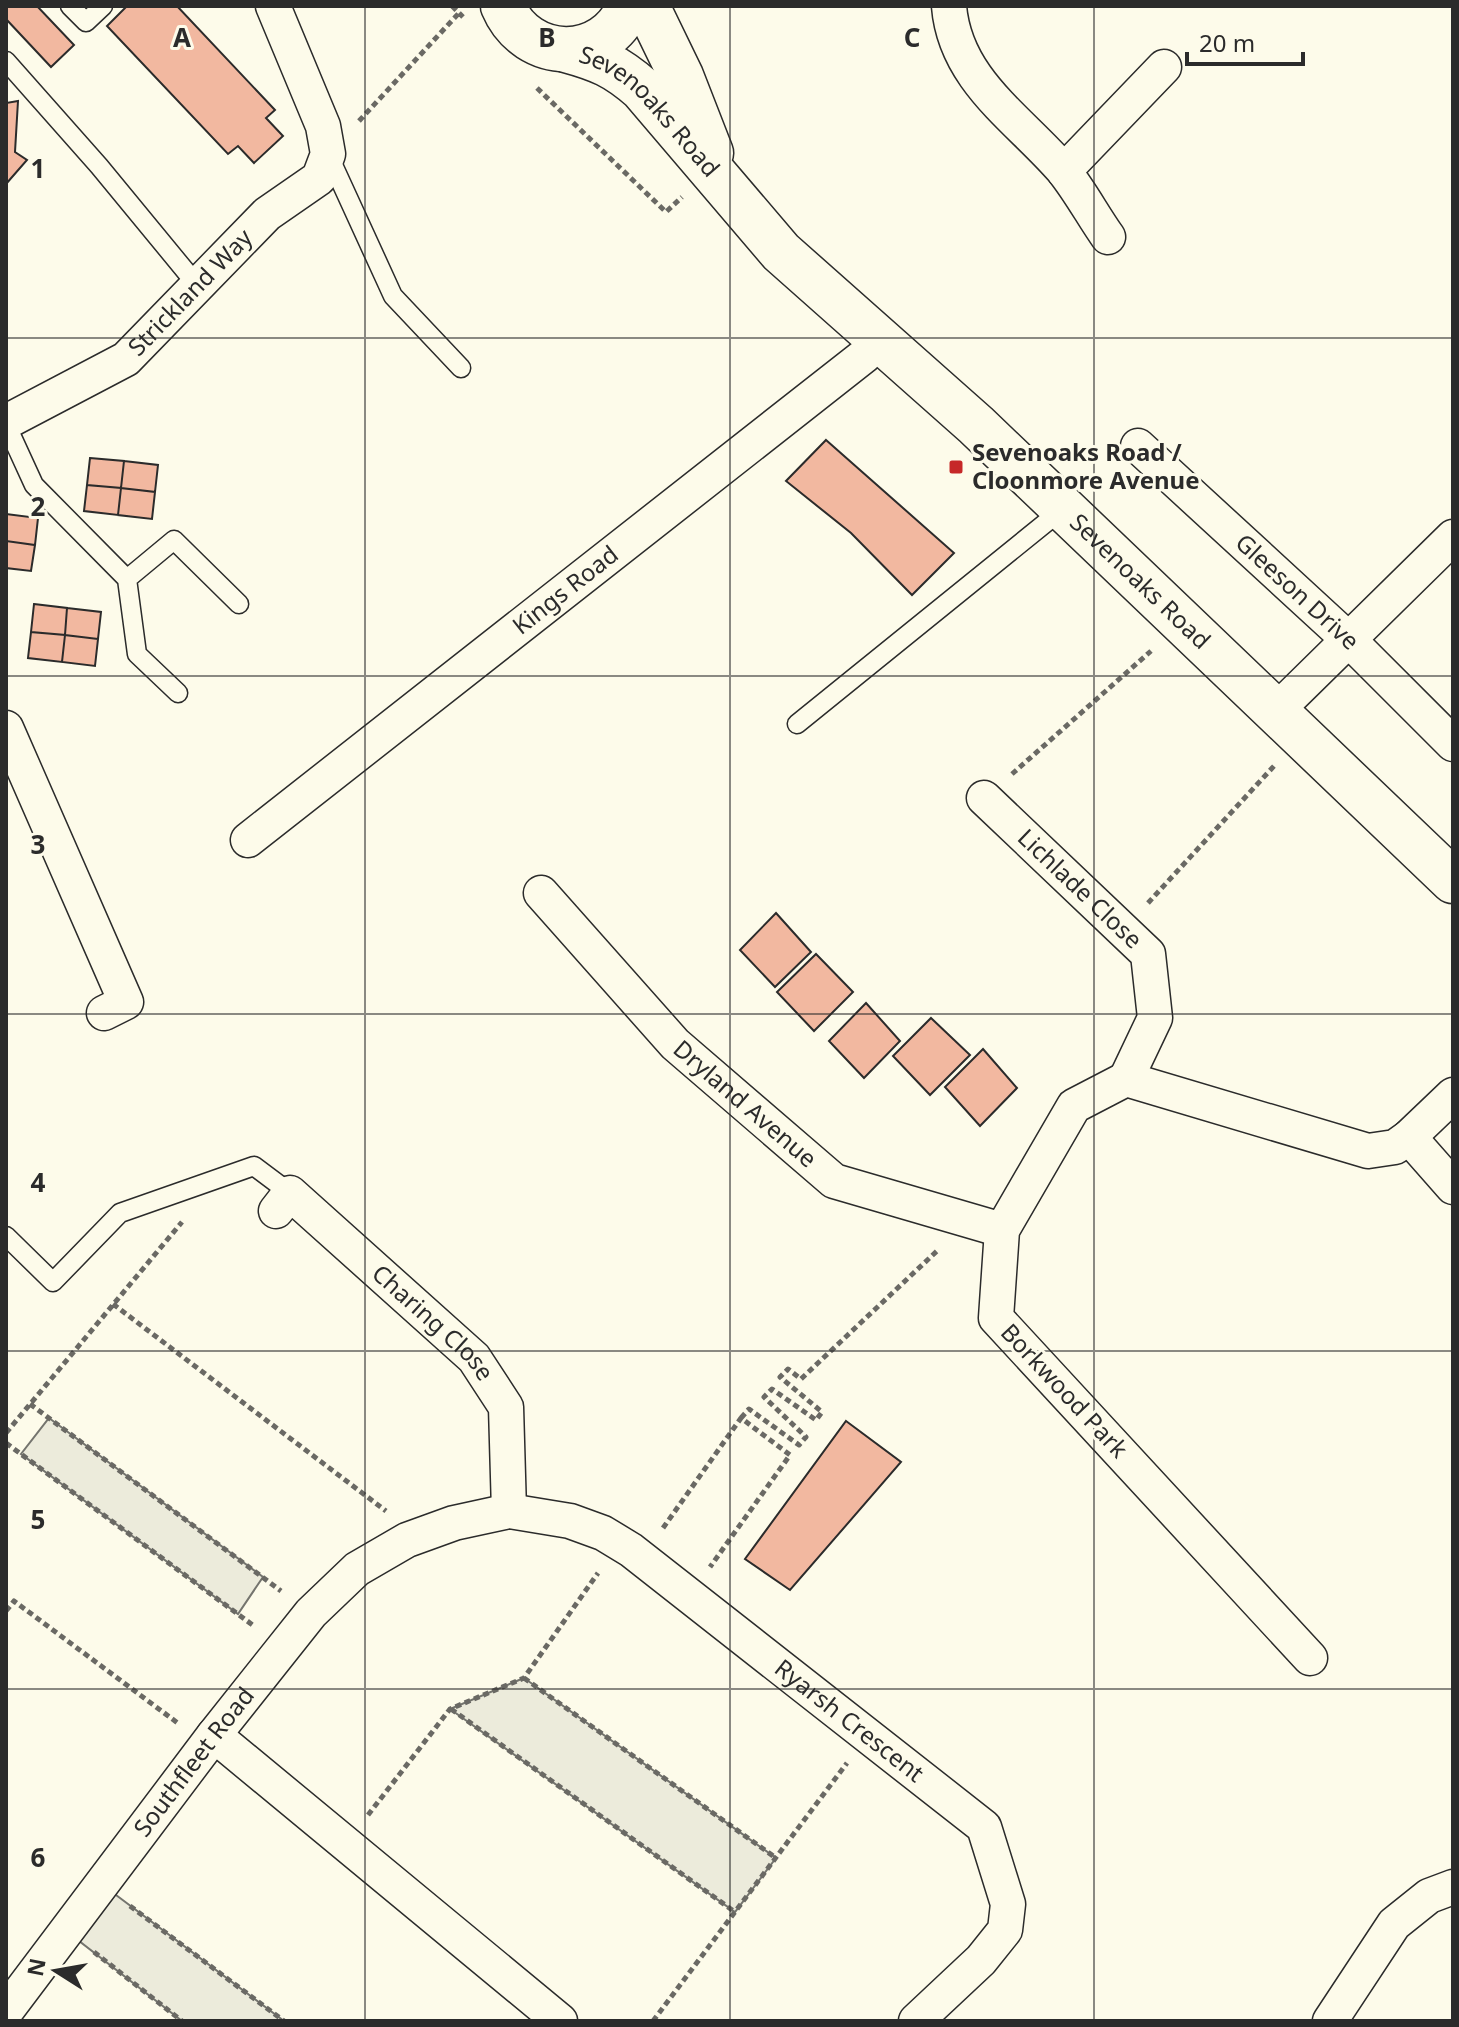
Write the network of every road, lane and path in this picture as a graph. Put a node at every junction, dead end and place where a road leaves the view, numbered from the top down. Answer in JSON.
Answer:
{"nodes":[{"id":1,"x":70,"y":6,"type":"edge"},
{"id":2,"x":103,"y":6,"type":"edge"},
{"id":3,"x":273,"y":6,"type":"edge"},
{"id":4,"x":452,"y":6,"type":"edge"},
{"id":5,"x":629,"y":6,"type":"edge"},
{"id":6,"x":647,"y":6,"type":"edge"},
{"id":7,"x":949,"y":6,"type":"edge"},
{"id":8,"x":459,"y":13,"type":"junction"},
{"id":9,"x":486,"y":15,"type":"edge"},
{"id":10,"x":566,"y":50,"type":"junction"},
{"id":11,"x":6,"y":61,"type":"edge"},
{"id":12,"x":1164,"y":67,"type":"dead end"},
{"id":13,"x":528,"y":79,"type":"dead end"},
{"id":14,"x":325,"y":140,"type":"junction"},
{"id":15,"x":1064,"y":171,"type":"junction"},
{"id":16,"x":708,"y":196,"type":"junction"},
{"id":17,"x":1108,"y":237,"type":"dead end"},
{"id":18,"x":197,"y":285,"type":"junction"},
{"id":19,"x":879,"y":339,"type":"junction"},
{"id":20,"x":461,"y":368,"type":"dead end"},
{"id":21,"x":6,"y":423,"type":"edge"},
{"id":22,"x":1138,"y":446,"type":"dead end"},
{"id":23,"x":1064,"y":508,"type":"junction"},
{"id":24,"x":1453,"y":537,"type":"edge"},
{"id":25,"x":127,"y":579,"type":"junction"},
{"id":26,"x":239,"y":604,"type":"dead end"},
{"id":27,"x":1183,"y":623,"type":"junction"},
{"id":28,"x":1349,"y":640,"type":"junction"},
{"id":29,"x":178,"y":693,"type":"dead end"},
{"id":30,"x":797,"y":724,"type":"dead end"},
{"id":31,"x":1289,"y":724,"type":"junction"},
{"id":32,"x":6,"y":728,"type":"edge"},
{"id":33,"x":1453,"y":744,"type":"edge"},
{"id":34,"x":984,"y":798,"type":"joint"},
{"id":35,"x":248,"y":840,"type":"dead end"},
{"id":36,"x":1453,"y":881,"type":"edge"},
{"id":37,"x":541,"y":893,"type":"dead end"},
{"id":38,"x":1123,"y":930,"type":"junction"},
{"id":39,"x":104,"y":1013,"type":"dead end"},
{"id":40,"x":1126,"y":1079,"type":"junction"},
{"id":41,"x":1453,"y":1095,"type":"edge"},
{"id":42,"x":1409,"y":1137,"type":"junction"},
{"id":43,"x":218,"y":1179,"type":"junction"},
{"id":44,"x":1453,"y":1187,"type":"edge"},
{"id":45,"x":283,"y":1202,"type":"joint"},
{"id":46,"x":970,"y":1220,"type":"junction"},
{"id":47,"x":1002,"y":1230,"type":"junction"},
{"id":48,"x":6,"y":1236,"type":"edge"},
{"id":49,"x":113,"y":1304,"type":"junction"},
{"id":50,"x":30,"y":1404,"type":"junction"},
{"id":51,"x":741,"y":1418,"type":"junction"},
{"id":52,"x":6,"y":1433,"type":"edge"},
{"id":53,"x":6,"y":1443,"type":"edge"},
{"id":54,"x":799,"y":1445,"type":"junction"},
{"id":55,"x":790,"y":1455,"type":"junction"},
{"id":56,"x":509,"y":1511,"type":"junction"},
{"id":57,"x":413,"y":1538,"type":"junction"},
{"id":58,"x":630,"y":1551,"type":"junction"},
{"id":59,"x":690,"y":1595,"type":"junction"},
{"id":60,"x":6,"y":1611,"type":"edge"},
{"id":61,"x":311,"y":1613,"type":"junction"},
{"id":62,"x":284,"y":1648,"type":"junction"},
{"id":63,"x":1310,"y":1658,"type":"dead end"},
{"id":64,"x":524,"y":1678,"type":"junction"},
{"id":65,"x":450,"y":1709,"type":"junction"},
{"id":66,"x":868,"y":1735,"type":"junction"},
{"id":67,"x":210,"y":1740,"type":"junction"},
{"id":68,"x":345,"y":1844,"type":"junction"},
{"id":69,"x":776,"y":1858,"type":"junction"},
{"id":70,"x":100,"y":1883,"type":"junction"},
{"id":71,"x":1453,"y":1887,"type":"edge"},
{"id":72,"x":735,"y":1912,"type":"junction"},
{"id":73,"x":65,"y":1930,"type":"junction"},
{"id":74,"x":6,"y":2011,"type":"edge"},
{"id":75,"x":182,"y":2021,"type":"edge"},
{"id":76,"x":284,"y":2021,"type":"edge"},
{"id":77,"x":560,"y":2021,"type":"edge"},
{"id":78,"x":653,"y":2021,"type":"edge"},
{"id":79,"x":916,"y":2021,"type":"edge"},
{"id":80,"x":1330,"y":2021,"type":"edge"}],
"edges":[{"from":1,"to":2,"type":"lane"},
{"from":3,"to":14,"type":"street"},
{"from":4,"to":8,"type":"path"},
{"from":5,"to":10,"type":"main road"},
{"from":6,"to":16,"type":"main road","name":"Sevenoaks Road"},
{"from":7,"to":15,"type":"street"},
{"from":8,"to":9,"type":"path"},
{"from":8,"to":14,"type":"path"},
{"from":9,"to":10,"type":"main road","name":"Sevenoaks Road"},
{"from":10,"to":16,"type":"main road","name":"Sevenoaks Road"},
{"from":11,"to":18,"type":"lane"},
{"from":12,"to":15,"type":"street"},
{"from":13,"to":16,"type":"path"},
{"from":14,"to":18,"type":"street","name":"Strickland Way"},
{"from":14,"to":20,"type":"lane"},
{"from":15,"to":17,"type":"street"},
{"from":16,"to":19,"type":"main road","name":"Sevenoaks Road"},
{"from":18,"to":21,"type":"street","name":"Strickland Way"},
{"from":19,"to":23,"type":"main road","name":"Sevenoaks Road"},
{"from":19,"to":35,"type":"street","name":"Kings Road"},
{"from":21,"to":25,"type":"lane"},
{"from":22,"to":28,"type":"street","name":"Gleeson Drive"},
{"from":23,"to":27,"type":"main road","name":"Sevenoaks Road"},
{"from":23,"to":30,"type":"lane"},
{"from":24,"to":28,"type":"street"},
{"from":25,"to":26,"type":"lane"},
{"from":25,"to":29,"type":"lane"},
{"from":27,"to":31,"type":"main road","name":"Sevenoaks Road"},
{"from":27,"to":34,"type":"path"},
{"from":28,"to":31,"type":"street"},
{"from":28,"to":33,"type":"street","name":"Gleeson Drive"},
{"from":31,"to":36,"type":"main road","name":"Sevenoaks Road"},
{"from":31,"to":38,"type":"path"},
{"from":32,"to":39,"type":"street"},
{"from":34,"to":38,"type":"street","name":"Lichlade Close"},
{"from":37,"to":46,"type":"street","name":"Dryland Avenue"},
{"from":38,"to":40,"type":"street","name":"Lichlade Close"},
{"from":40,"to":42,"type":"street"},
{"from":40,"to":47,"type":"street","name":"Borkwood Park"},
{"from":41,"to":42,"type":"street"},
{"from":42,"to":44,"type":"street"},
{"from":43,"to":45,"type":"lane"},
{"from":43,"to":48,"type":"lane"},
{"from":43,"to":49,"type":"path"},
{"from":45,"to":56,"type":"street","name":"Charing Close"},
{"from":46,"to":47,"type":"street","name":"Dryland Avenue"},
{"from":46,"to":54,"type":"path"},
{"from":47,"to":63,"type":"street","name":"Borkwood Park"},
{"from":49,"to":50,"type":"path"},
{"from":49,"to":57,"type":"path"},
{"from":50,"to":52,"type":"path"},
{"from":50,"to":61,"type":"path"},
{"from":51,"to":54,"type":"path"},
{"from":51,"to":55,"type":"path"},
{"from":51,"to":58,"type":"path"},
{"from":53,"to":62,"type":"path"},
{"from":54,"to":55,"type":"path"},
{"from":55,"to":59,"type":"path"},
{"from":56,"to":57,"type":"street","name":"Southfleet Road"},
{"from":56,"to":58,"type":"street","name":"Ryarsh Crescent"},
{"from":57,"to":61,"type":"street","name":"Southfleet Road"},
{"from":58,"to":59,"type":"street","name":"Ryarsh Crescent"},
{"from":58,"to":64,"type":"path"},
{"from":59,"to":66,"type":"street","name":"Ryarsh Crescent"},
{"from":60,"to":67,"type":"path"},
{"from":61,"to":62,"type":"street","name":"Southfleet Road"},
{"from":62,"to":67,"type":"street","name":"Southfleet Road"},
{"from":64,"to":65,"type":"path"},
{"from":64,"to":69,"type":"path"},
{"from":65,"to":68,"type":"path"},
{"from":65,"to":72,"type":"path"},
{"from":66,"to":69,"type":"path"},
{"from":66,"to":79,"type":"street","name":"Ryarsh Crescent"},
{"from":67,"to":68,"type":"street"},
{"from":67,"to":70,"type":"street","name":"Southfleet Road"},
{"from":68,"to":77,"type":"street"},
{"from":69,"to":72,"type":"path"},
{"from":70,"to":73,"type":"street","name":"Southfleet Road"},
{"from":70,"to":76,"type":"path"},
{"from":71,"to":80,"type":"street"},
{"from":72,"to":78,"type":"path"},
{"from":73,"to":74,"type":"street","name":"Southfleet Road"},
{"from":73,"to":75,"type":"path"}]}
